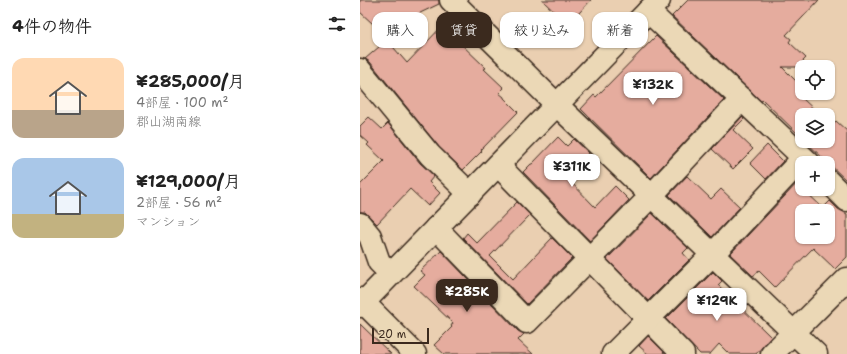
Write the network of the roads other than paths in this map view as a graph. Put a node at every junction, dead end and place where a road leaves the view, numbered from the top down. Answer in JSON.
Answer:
{"nodes":[{"id":1,"x":450,"y":0,"type":"edge"},
{"id":2,"x":654,"y":5,"type":"edge"},
{"id":3,"x":360,"y":70,"type":"edge"},
{"id":4,"x":742,"y":100,"type":"junction"},
{"id":5,"x":556,"y":104,"type":"junction"},
{"id":6,"x":802,"y":156,"type":"edge"},
{"id":7,"x":498,"y":165,"type":"junction"},
{"id":8,"x":795,"y":171,"type":"edge"},
{"id":9,"x":835,"y":188,"type":"edge"},
{"id":10,"x":470,"y":194,"type":"junction"},
{"id":11,"x":651,"y":196,"type":"junction"},
{"id":12,"x":847,"y":200,"type":"edge"},
{"id":13,"x":360,"y":224,"type":"edge"},
{"id":14,"x":436,"y":228,"type":"junction"},
{"id":15,"x":712,"y":255,"type":"junction"},
{"id":16,"x":589,"y":259,"type":"junction"},
{"id":17,"x":391,"y":274,"type":"junction"},
{"id":18,"x":847,"y":279,"type":"edge"},
{"id":19,"x":361,"y":302,"type":"edge"},
{"id":20,"x":648,"y":319,"type":"junction"},
{"id":21,"x":793,"y":332,"type":"junction"},
{"id":22,"x":415,"y":354,"type":"edge"},
{"id":23,"x":613,"y":354,"type":"edge"},
{"id":24,"x":683,"y":354,"type":"edge"},
{"id":25,"x":772,"y":354,"type":"edge"},
{"id":26,"x":816,"y":354,"type":"edge"}],
"edges":[{"from":1,"to":5,"type":"street"},
{"from":2,"to":4,"type":"street"},
{"from":2,"to":5,"type":"street"},
{"from":3,"to":10,"type":"street"},
{"from":4,"to":6,"type":"street"},
{"from":4,"to":11,"type":"street"},
{"from":5,"to":7,"type":"street"},
{"from":5,"to":11,"type":"street"},
{"from":7,"to":10,"type":"street"},
{"from":7,"to":16,"type":"street"},
{"from":8,"to":15,"type":"street"},
{"from":9,"to":12,"type":"street"},
{"from":10,"to":14,"type":"street"},
{"from":11,"to":15,"type":"street"},
{"from":11,"to":16,"type":"street"},
{"from":13,"to":17,"type":"street"},
{"from":14,"to":16,"type":"street"},
{"from":14,"to":17,"type":"street"},
{"from":15,"to":20,"type":"street"},
{"from":15,"to":21,"type":"street"},
{"from":16,"to":20,"type":"street"},
{"from":17,"to":19,"type":"street"},
{"from":18,"to":21,"type":"street"},
{"from":19,"to":22,"type":"street"},
{"from":20,"to":23,"type":"street"},
{"from":20,"to":24,"type":"street"},
{"from":21,"to":25,"type":"street"},
{"from":21,"to":26,"type":"street"}]}
